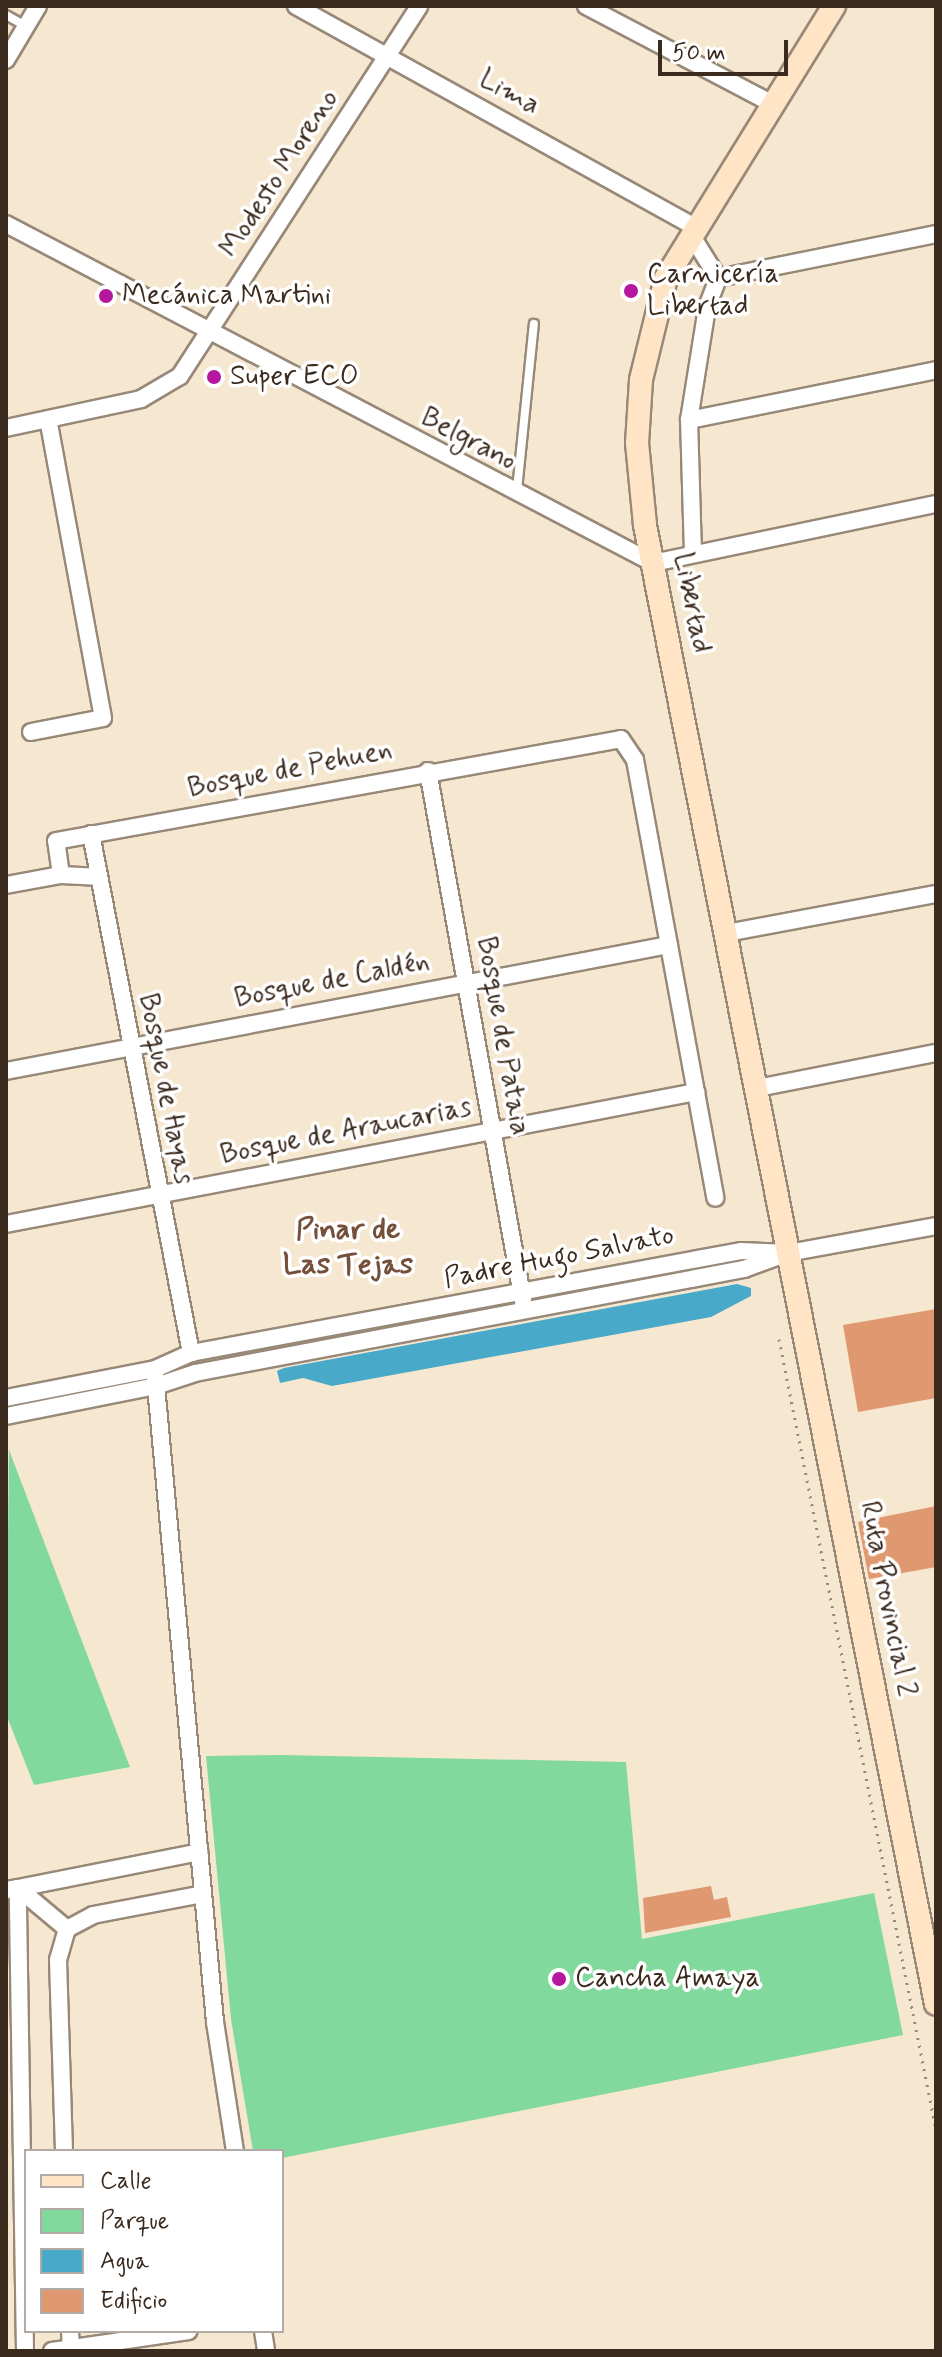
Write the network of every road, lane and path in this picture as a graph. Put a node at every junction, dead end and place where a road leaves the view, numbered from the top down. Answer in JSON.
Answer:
{"nodes":[{"id":1,"x":38,"y":6,"type":"edge"},
{"id":2,"x":296,"y":6,"type":"edge"},
{"id":3,"x":419,"y":6,"type":"edge"},
{"id":4,"x":586,"y":6,"type":"edge"},
{"id":5,"x":834,"y":6,"type":"edge"},
{"id":6,"x":6,"y":15,"type":"edge"},
{"id":7,"x":26,"y":26,"type":"junction"},
{"id":8,"x":388,"y":55,"type":"junction"},
{"id":9,"x":6,"y":60,"type":"edge"},
{"id":10,"x":771,"y":103,"type":"junction"},
{"id":11,"x":6,"y":224,"type":"edge"},
{"id":12,"x":692,"y":230,"type":"junction"},
{"id":13,"x":936,"y":234,"type":"edge"},
{"id":14,"x":718,"y":278,"type":"junction"},
{"id":15,"x":534,"y":324,"type":"dead end"},
{"id":16,"x":208,"y":333,"type":"junction"},
{"id":17,"x":936,"y":370,"type":"edge"},
{"id":18,"x":48,"y":419,"type":"junction"},
{"id":19,"x":689,"y":420,"type":"junction"},
{"id":20,"x":6,"y":428,"type":"edge"},
{"id":21,"x":517,"y":495,"type":"junction"},
{"id":22,"x":936,"y":504,"type":"edge"},
{"id":23,"x":693,"y":554,"type":"junction"},
{"id":24,"x":653,"y":563,"type":"junction"},
{"id":25,"x":31,"y":732,"type":"dead end"},
{"id":26,"x":428,"y":771,"type":"junction"},
{"id":27,"x":91,"y":834,"type":"junction"},
{"id":28,"x":61,"y":875,"type":"junction"},
{"id":29,"x":96,"y":877,"type":"junction"},
{"id":30,"x":6,"y":885,"type":"edge"},
{"id":31,"x":936,"y":894,"type":"edge"},
{"id":32,"x":727,"y":933,"type":"junction"},
{"id":33,"x":669,"y":945,"type":"junction"},
{"id":34,"x":466,"y":982,"type":"junction"},
{"id":35,"x":130,"y":1046,"type":"junction"},
{"id":36,"x":936,"y":1053,"type":"edge"},
{"id":37,"x":6,"y":1071,"type":"edge"},
{"id":38,"x":757,"y":1088,"type":"junction"},
{"id":39,"x":696,"y":1092,"type":"junction"},
{"id":40,"x":493,"y":1131,"type":"junction"},
{"id":41,"x":160,"y":1195,"type":"junction"},
{"id":42,"x":715,"y":1198,"type":"dead end"},
{"id":43,"x":6,"y":1224,"type":"edge"},
{"id":44,"x":936,"y":1226,"type":"edge"},
{"id":45,"x":788,"y":1253,"type":"junction"},
{"id":46,"x":522,"y":1291,"type":"junction"},
{"id":47,"x":525,"y":1310,"type":"junction"},
{"id":48,"x":779,"y":1339,"type":"dead end"},
{"id":49,"x":191,"y":1353,"type":"junction"},
{"id":50,"x":155,"y":1378,"type":"junction"},
{"id":51,"x":6,"y":1398,"type":"edge"},
{"id":52,"x":6,"y":1416,"type":"edge"},
{"id":53,"x":199,"y":1852,"type":"junction"},
{"id":54,"x":12,"y":1889,"type":"edge"},
{"id":55,"x":203,"y":1894,"type":"junction"},
{"id":56,"x":67,"y":1929,"type":"junction"},
{"id":57,"x":936,"y":2004,"type":"edge"},
{"id":58,"x":936,"y":2130,"type":"edge"},
{"id":59,"x":64,"y":2149,"type":"edge"},
{"id":60,"x":235,"y":2149,"type":"edge"},
{"id":61,"x":24,"y":2315,"type":"edge"},
{"id":62,"x":177,"y":2333,"type":"edge"},
{"id":63,"x":71,"y":2350,"type":"edge"},
{"id":64,"x":52,"y":2351,"type":"edge"}],
"edges":[{"from":1,"to":7,"type":"street"},
{"from":2,"to":8,"type":"street","name":"Lima"},
{"from":3,"to":8,"type":"street","name":"Modesto Moreno"},
{"from":4,"to":10,"type":"street"},
{"from":5,"to":10,"type":"main road","name":"Libertad"},
{"from":6,"to":7,"type":"lane"},
{"from":7,"to":9,"type":"street"},
{"from":8,"to":12,"type":"street","name":"Lima"},
{"from":8,"to":16,"type":"street","name":"Modesto Moreno"},
{"from":10,"to":12,"type":"main road","name":"Libertad"},
{"from":11,"to":16,"type":"street","name":"Belgrano"},
{"from":12,"to":14,"type":"street"},
{"from":12,"to":24,"type":"main road","name":"Libertad"},
{"from":13,"to":14,"type":"street"},
{"from":14,"to":19,"type":"street"},
{"from":15,"to":21,"type":"lane"},
{"from":16,"to":18,"type":"street","name":"Modesto Moreno"},
{"from":16,"to":21,"type":"street","name":"Belgrano"},
{"from":17,"to":19,"type":"street"},
{"from":18,"to":20,"type":"street","name":"Modesto Moreno"},
{"from":18,"to":25,"type":"street"},
{"from":19,"to":23,"type":"street"},
{"from":21,"to":24,"type":"street","name":"Belgrano"},
{"from":22,"to":23,"type":"street"},
{"from":23,"to":24,"type":"street"},
{"from":24,"to":32,"type":"main road","name":"Libertad"},
{"from":26,"to":27,"type":"street","name":"Bosque de Pehuen"},
{"from":26,"to":33,"type":"street","name":"Bosque de Pehuen"},
{"from":26,"to":34,"type":"street","name":"Bosque de Pataia"},
{"from":27,"to":28,"type":"street","name":"Bosque de Pehuen"},
{"from":27,"to":29,"type":"street","name":"Bosque de Hayas"},
{"from":28,"to":29,"type":"street"},
{"from":28,"to":30,"type":"street"},
{"from":29,"to":35,"type":"street","name":"Bosque de Hayas"},
{"from":31,"to":32,"type":"street"},
{"from":32,"to":38,"type":"main road","name":"Libertad"},
{"from":33,"to":34,"type":"street","name":"Bosque de Caldén"},
{"from":33,"to":39,"type":"street"},
{"from":34,"to":35,"type":"street","name":"Bosque de Caldén"},
{"from":34,"to":40,"type":"street","name":"Bosque de Pataia"},
{"from":35,"to":37,"type":"street","name":"Bosque de Caldén"},
{"from":35,"to":41,"type":"street","name":"Bosque de Hayas"},
{"from":36,"to":38,"type":"street"},
{"from":38,"to":45,"type":"main road","name":"Libertad"},
{"from":39,"to":40,"type":"street","name":"Bosque de Araucarias"},
{"from":39,"to":42,"type":"street"},
{"from":40,"to":41,"type":"street","name":"Bosque de Araucarias"},
{"from":40,"to":46,"type":"street","name":"Bosque de Pataia"},
{"from":41,"to":43,"type":"street","name":"Bosque de Araucarias"},
{"from":41,"to":49,"type":"street","name":"Bosque de Hayas"},
{"from":44,"to":45,"type":"street","name":"Padre Hugo Salvato"},
{"from":45,"to":46,"type":"street","name":"Padre Hugo Salvato"},
{"from":45,"to":47,"type":"street","name":"Padre Hugo Salvato"},
{"from":45,"to":57,"type":"main road","name":"Ruta Provincial 2"},
{"from":46,"to":47,"type":"street","name":"Bosque de Pataia"},
{"from":46,"to":49,"type":"street","name":"Padre Hugo Salvato"},
{"from":47,"to":50,"type":"street","name":"Padre Hugo Salvato"},
{"from":48,"to":58,"type":"path"},
{"from":49,"to":50,"type":"street","name":"Padre Hugo Salvato"},
{"from":50,"to":51,"type":"street","name":"Padre Hugo Salvato"},
{"from":50,"to":52,"type":"street","name":"Padre Hugo Salvato"},
{"from":50,"to":53,"type":"street"},
{"from":53,"to":54,"type":"street"},
{"from":53,"to":55,"type":"street"},
{"from":54,"to":56,"type":"street"},
{"from":54,"to":61,"type":"street"},
{"from":55,"to":56,"type":"street"},
{"from":55,"to":60,"type":"street"},
{"from":56,"to":59,"type":"street"},
{"from":62,"to":63,"type":"street"},
{"from":63,"to":64,"type":"street"}]}
